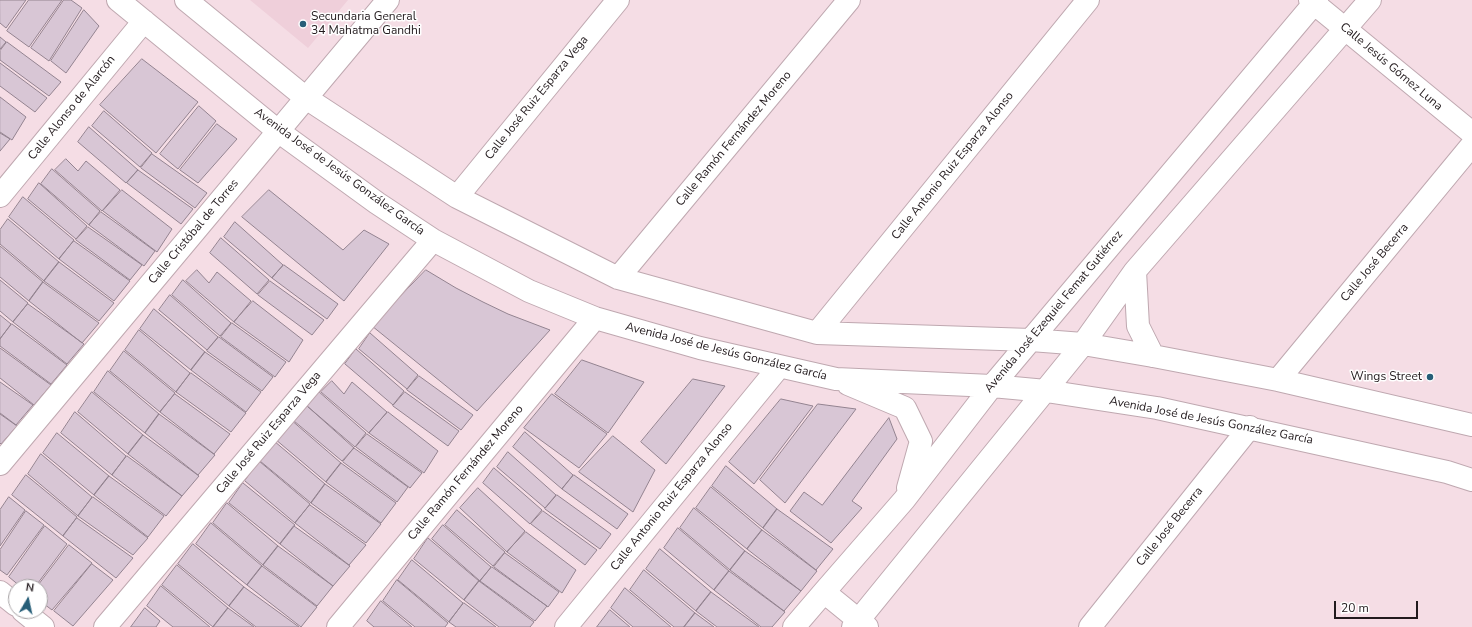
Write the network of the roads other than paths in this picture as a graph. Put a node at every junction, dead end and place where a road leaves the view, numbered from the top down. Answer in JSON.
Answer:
{"nodes":[{"id":1,"x":118,"y":0,"type":"edge"},
{"id":2,"x":186,"y":0,"type":"edge"},
{"id":3,"x":388,"y":0,"type":"edge"},
{"id":4,"x":618,"y":0,"type":"edge"},
{"id":5,"x":849,"y":0,"type":"edge"},
{"id":6,"x":1088,"y":0,"type":"edge"},
{"id":7,"x":1370,"y":0,"type":"edge"},
{"id":8,"x":1314,"y":1,"type":"edge"},
{"id":9,"x":144,"y":21,"type":"junction"},
{"id":10,"x":1346,"y":29,"type":"junction"},
{"id":11,"x":306,"y":98,"type":"junction"},
{"id":12,"x":278,"y":131,"type":"junction"},
{"id":13,"x":1472,"y":134,"type":"edge"},
{"id":14,"x":1472,"y":145,"type":"edge"},
{"id":15,"x":0,"y":196,"type":"edge"},
{"id":16,"x":457,"y":197,"type":"junction"},
{"id":17,"x":432,"y":240,"type":"junction"},
{"id":18,"x":1135,"y":271,"type":"junction"},
{"id":19,"x":618,"y":278,"type":"junction"},
{"id":20,"x":595,"y":318,"type":"junction"},
{"id":21,"x":817,"y":333,"type":"junction"},
{"id":22,"x":1031,"y":340,"type":"junction"},
{"id":23,"x":1083,"y":344,"type":"junction"},
{"id":24,"x":1153,"y":356,"type":"junction"},
{"id":25,"x":779,"y":367,"type":"junction"},
{"id":26,"x":836,"y":379,"type":"junction"},
{"id":27,"x":1278,"y":380,"type":"junction"},
{"id":28,"x":992,"y":386,"type":"junction"},
{"id":29,"x":1046,"y":391,"type":"junction"},
{"id":30,"x":1471,"y":423,"type":"edge"},
{"id":31,"x":1250,"y":427,"type":"junction"},
{"id":32,"x":0,"y":464,"type":"edge"},
{"id":33,"x":1472,"y":480,"type":"edge"},
{"id":34,"x":904,"y":500,"type":"junction"},
{"id":35,"x":0,"y":592,"type":"edge"},
{"id":36,"x":824,"y":592,"type":"junction"},
{"id":37,"x":8,"y":598,"type":"edge"},
{"id":38,"x":33,"y":619,"type":"edge"},
{"id":39,"x":859,"y":625,"type":"edge"},
{"id":40,"x":43,"y":627,"type":"edge"},
{"id":41,"x":105,"y":627,"type":"edge"},
{"id":42,"x":338,"y":627,"type":"edge"},
{"id":43,"x":566,"y":627,"type":"edge"},
{"id":44,"x":794,"y":627,"type":"edge"},
{"id":45,"x":1090,"y":627,"type":"edge"}],
"edges":[{"from":1,"to":9,"type":"street","name":"Avenida José de Jesús González García"},
{"from":2,"to":11,"type":"street"},
{"from":3,"to":11,"type":"street","name":"Calle Cristóbal de Torres"},
{"from":4,"to":16,"type":"street","name":"Calle José Ruiz Esparza Vega"},
{"from":5,"to":19,"type":"street","name":"Calle Ramón Fernández Moreno"},
{"from":6,"to":21,"type":"street","name":"Calle Antonio Ruiz Esparza Alonso"},
{"from":7,"to":10,"type":"street"},
{"from":8,"to":10,"type":"street","name":"Calle Jesús Gómez Luna"},
{"from":8,"to":22,"type":"street","name":"Avenida José Ezequiel Femat Gutiérrez"},
{"from":9,"to":12,"type":"street","name":"Avenida José de Jesús González García"},
{"from":9,"to":15,"type":"street","name":"Calle Alonso de Alarcón"},
{"from":10,"to":13,"type":"street","name":"Calle Jesús Gómez Luna"},
{"from":10,"to":18,"type":"street"},
{"from":11,"to":12,"type":"street","name":"Calle Cristóbal de Torres"},
{"from":11,"to":16,"type":"street"},
{"from":12,"to":17,"type":"street","name":"Avenida José de Jesús González García"},
{"from":12,"to":32,"type":"street","name":"Calle Cristóbal de Torres"},
{"from":14,"to":27,"type":"street","name":"Calle José Becerra"},
{"from":16,"to":19,"type":"street"},
{"from":17,"to":20,"type":"street","name":"Avenida José de Jesús González García"},
{"from":17,"to":41,"type":"street","name":"Calle José Ruiz Esparza Vega"},
{"from":18,"to":23,"type":"street"},
{"from":18,"to":24,"type":"street"},
{"from":19,"to":21,"type":"street"},
{"from":20,"to":25,"type":"street","name":"Avenida José de Jesús González García"},
{"from":20,"to":42,"type":"street","name":"Calle Ramón Fernández Moreno"},
{"from":21,"to":22,"type":"street"},
{"from":22,"to":23,"type":"street"},
{"from":22,"to":28,"type":"street","name":"Avenida José Ezequiel Femat Gutiérrez"},
{"from":23,"to":24,"type":"street"},
{"from":23,"to":29,"type":"street"},
{"from":24,"to":27,"type":"street"},
{"from":25,"to":26,"type":"street","name":"Avenida José de Jesús González García"},
{"from":25,"to":43,"type":"street","name":"Calle Antonio Ruiz Esparza Alonso"},
{"from":26,"to":28,"type":"street","name":"Avenida José de Jesús González García"},
{"from":26,"to":34,"type":"street"},
{"from":27,"to":30,"type":"street"},
{"from":28,"to":29,"type":"street","name":"Avenida José de Jesús González García"},
{"from":28,"to":34,"type":"street","name":"Avenida José Ezequiel Femat Gutiérrez"},
{"from":29,"to":31,"type":"street","name":"Avenida José de Jesús González García"},
{"from":29,"to":39,"type":"street"},
{"from":31,"to":33,"type":"street","name":"Avenida José de Jesús González García"},
{"from":31,"to":45,"type":"street","name":"Calle José Becerra"},
{"from":34,"to":36,"type":"street","name":"Avenida José Ezequiel Femat Gutiérrez"},
{"from":35,"to":37,"type":"street"},
{"from":36,"to":39,"type":"street"},
{"from":36,"to":44,"type":"street","name":"Avenida José Ezequiel Femat Gutiérrez"},
{"from":38,"to":40,"type":"street"}]}
